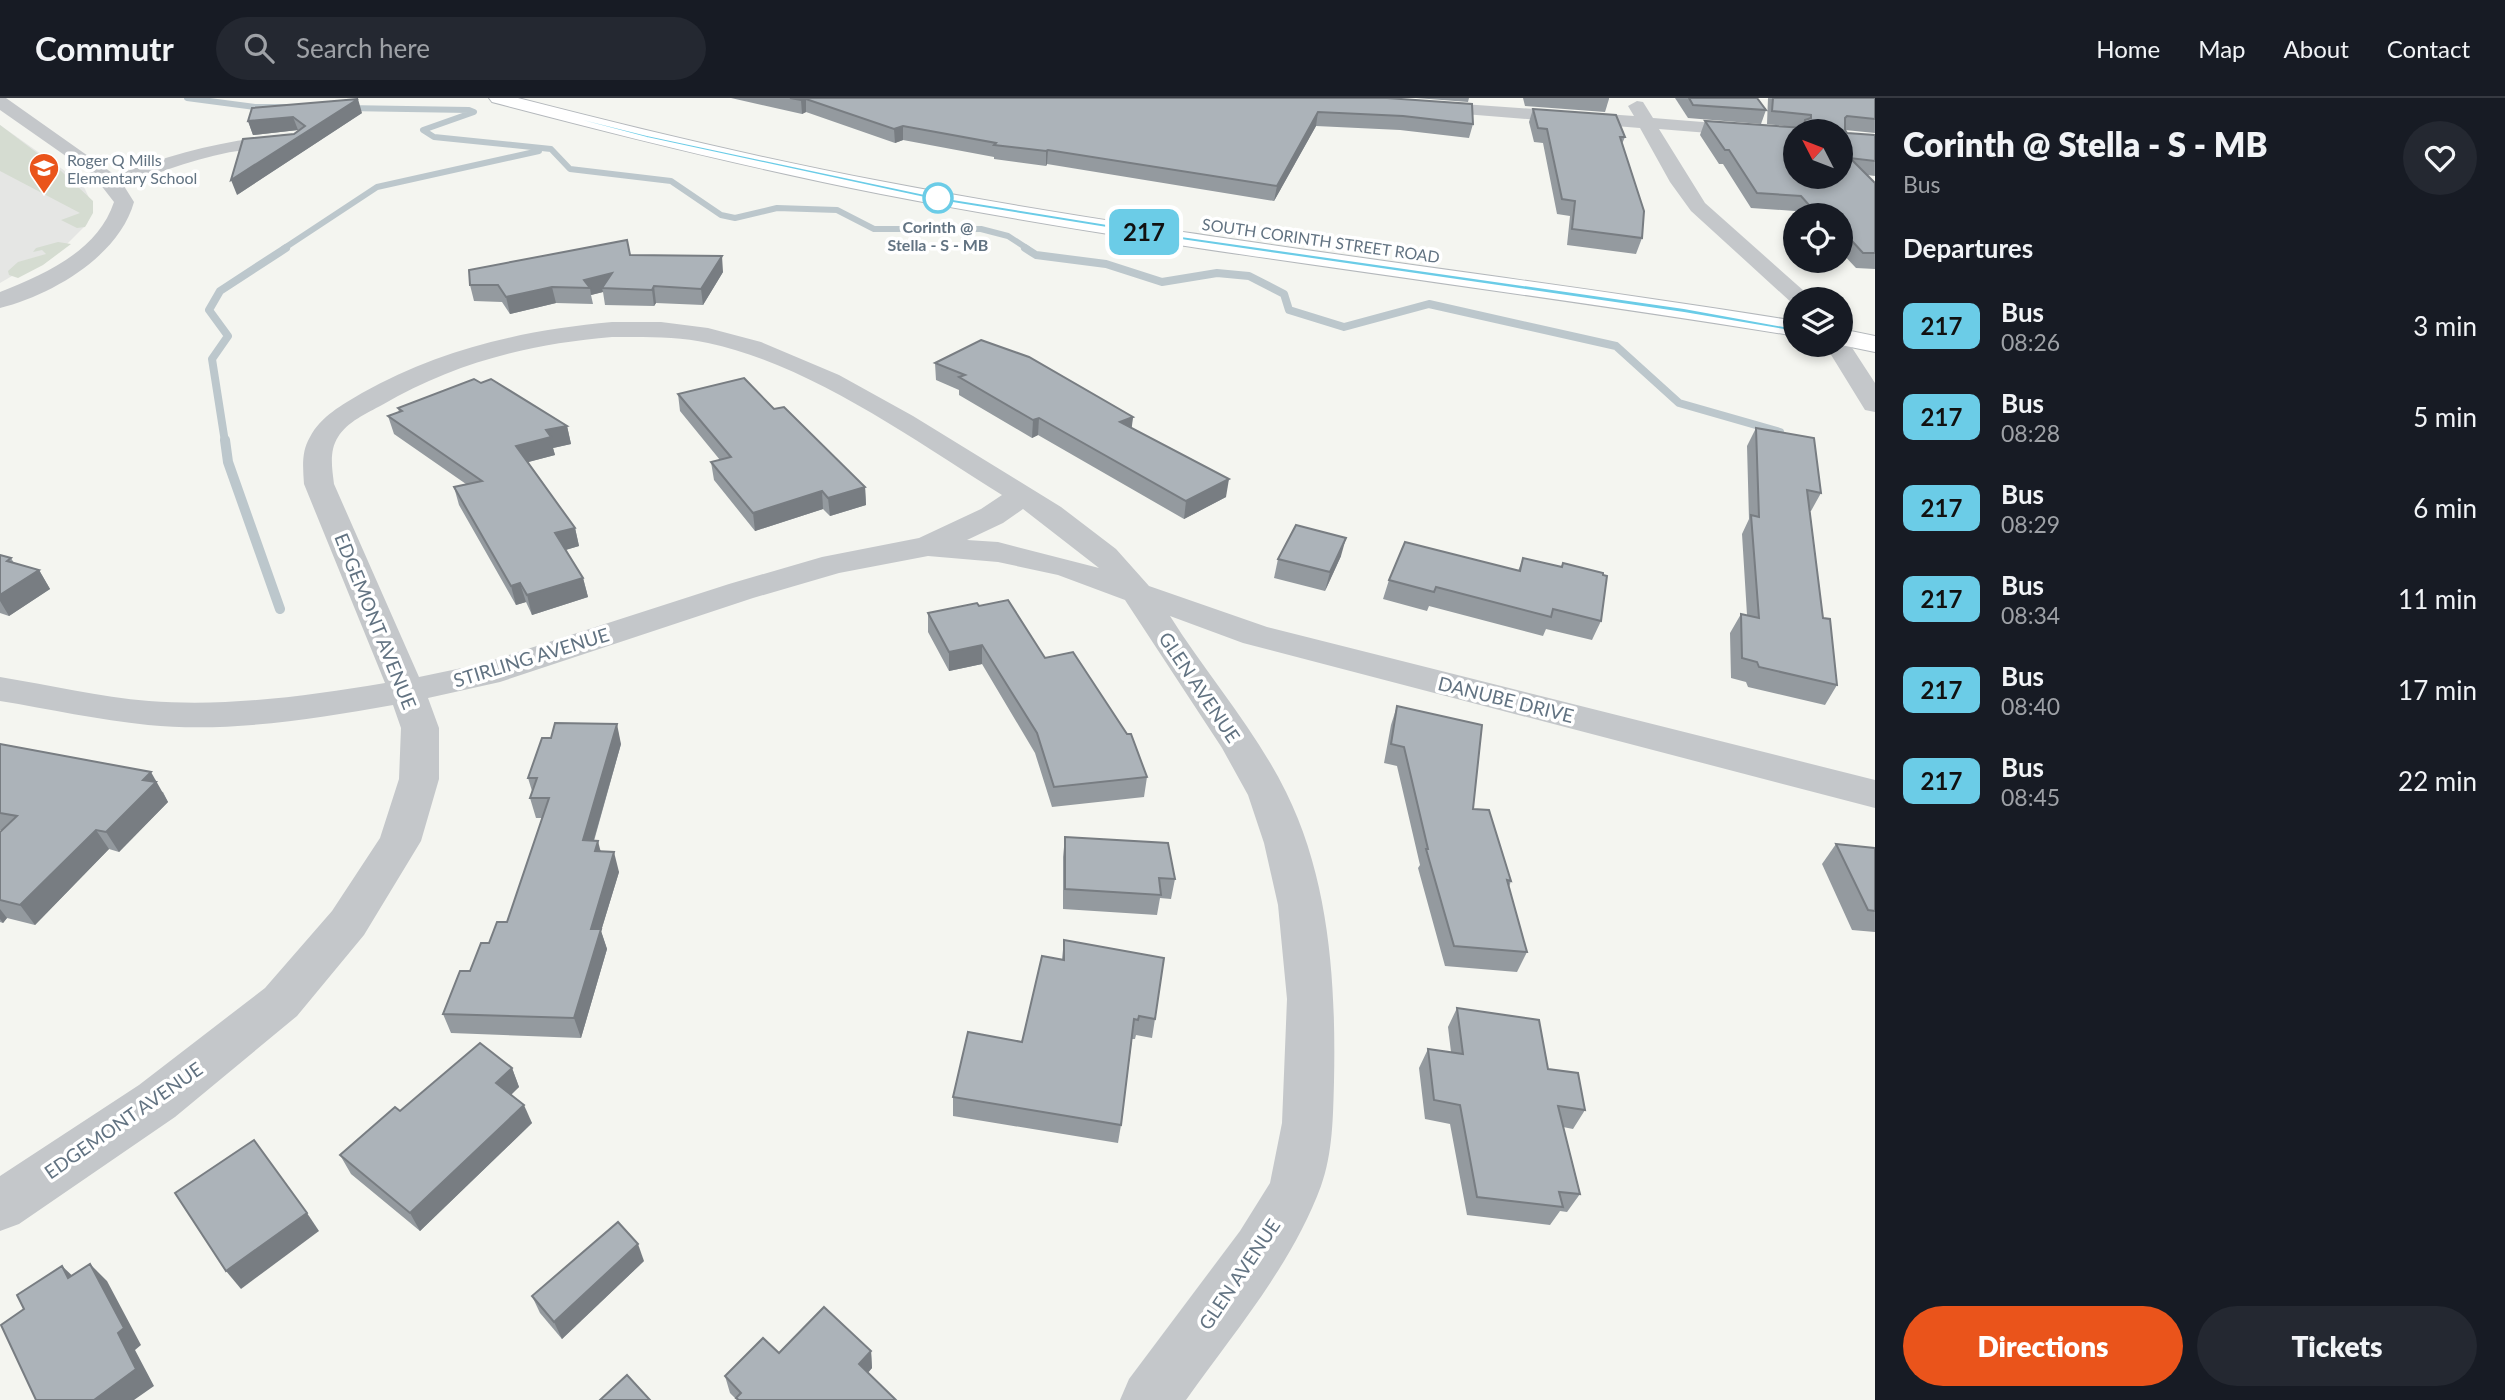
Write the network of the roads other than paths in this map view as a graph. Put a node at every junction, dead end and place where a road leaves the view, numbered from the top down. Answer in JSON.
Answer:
{"nodes":[{"id":1,"x":498,"y":98,"type":"edge"},
{"id":2,"x":561,"y":98,"type":"edge"},
{"id":3,"x":1632,"y":98,"type":"edge"},
{"id":4,"x":0,"y":102,"type":"edge"},
{"id":5,"x":1404,"y":105,"type":"edge"},
{"id":6,"x":1646,"y":123,"type":"junction"},
{"id":7,"x":1783,"y":133,"type":"edge"},
{"id":8,"x":298,"y":139,"type":"edge"},
{"id":9,"x":112,"y":183,"type":"junction"},
{"id":10,"x":1788,"y":287,"type":"edge"},
{"id":11,"x":0,"y":301,"type":"edge"},
{"id":12,"x":1783,"y":305,"type":"edge"},
{"id":13,"x":1853,"y":316,"type":"edge"},
{"id":14,"x":1875,"y":320,"type":"edge"},
{"id":15,"x":1783,"y":327,"type":"edge"},
{"id":16,"x":544,"y":336,"type":"joint"},
{"id":17,"x":1853,"y":339,"type":"edge"},
{"id":18,"x":1875,"y":344,"type":"edge"},
{"id":19,"x":1846,"y":357,"type":"edge"},
{"id":20,"x":1875,"y":404,"type":"edge"},
{"id":21,"x":1022,"y":496,"type":"junction"},
{"id":22,"x":928,"y":546,"type":"junction"},
{"id":23,"x":1139,"y":595,"type":"junction"},
{"id":24,"x":0,"y":689,"type":"edge"},
{"id":25,"x":407,"y":691,"type":"junction"},
{"id":26,"x":1875,"y":794,"type":"edge"},
{"id":27,"x":0,"y":1206,"type":"edge"},
{"id":28,"x":1150,"y":1400,"type":"edge"}],
"edges":[{"from":1,"to":15,"type":"main road","name":"SOUTH CORINTH STREET ROAD"},
{"from":2,"to":12,"type":"main road","name":"SOUTH CORINTH STREET ROAD"},
{"from":3,"to":6,"type":"street"},
{"from":4,"to":9,"type":"street"},
{"from":5,"to":6,"type":"street"},
{"from":6,"to":7,"type":"street"},
{"from":6,"to":10,"type":"street"},
{"from":8,"to":9,"type":"street"},
{"from":9,"to":11,"type":"street"},
{"from":13,"to":14,"type":"main road"},
{"from":16,"to":21,"type":"street","name":"GLEN AVENUE"},
{"from":16,"to":25,"type":"street","name":"EDGEMONT AVENUE"},
{"from":17,"to":18,"type":"main road"},
{"from":19,"to":20,"type":"street"},
{"from":21,"to":22,"type":"street","name":"STIRLING AVENUE"},
{"from":21,"to":23,"type":"street","name":"GLEN AVENUE"},
{"from":22,"to":23,"type":"street","name":"STIRLING AVENUE"},
{"from":22,"to":25,"type":"street","name":"STIRLING AVENUE"},
{"from":23,"to":26,"type":"street","name":"DANUBE DRIVE"},
{"from":23,"to":28,"type":"street","name":"GLEN AVENUE"},
{"from":24,"to":25,"type":"street","name":"STIRLING AVENUE"},
{"from":25,"to":27,"type":"street","name":"EDGEMONT AVENUE"}]}
